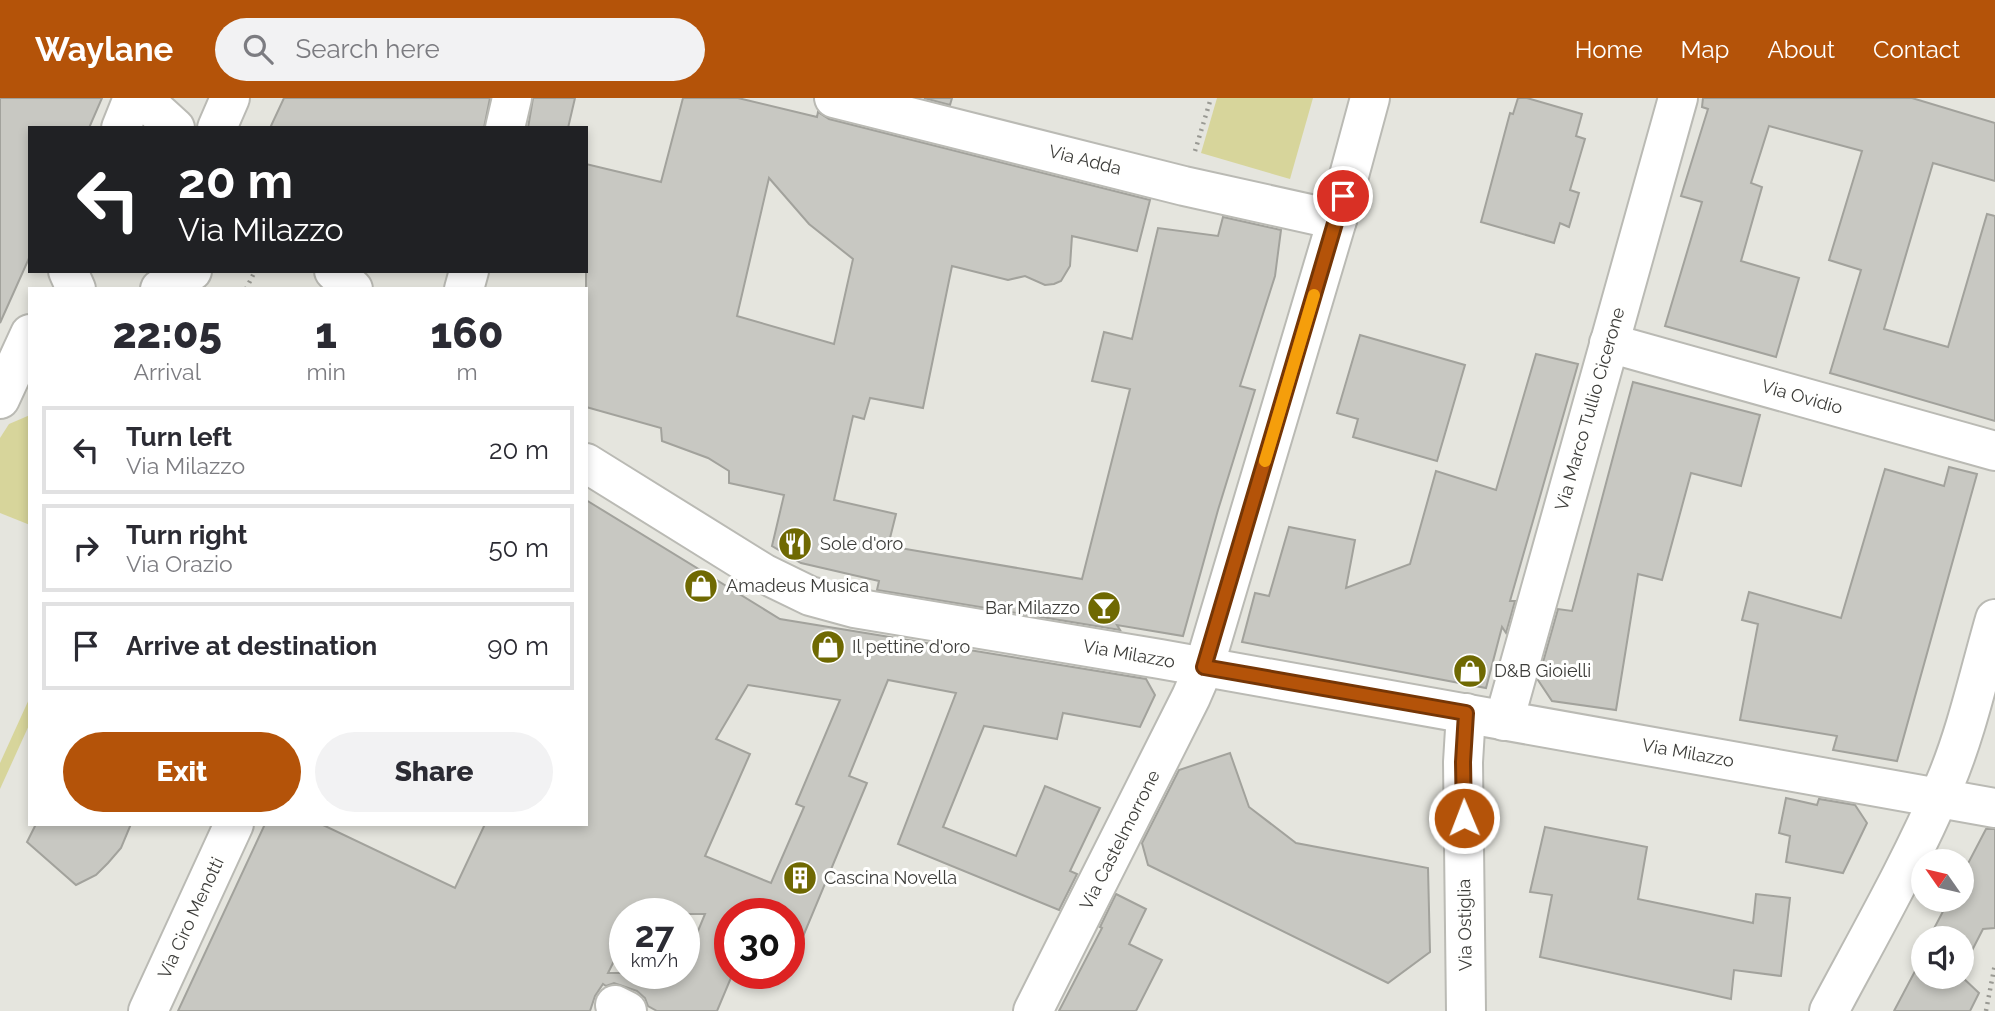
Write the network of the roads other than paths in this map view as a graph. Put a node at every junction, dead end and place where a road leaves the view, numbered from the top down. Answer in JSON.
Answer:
{"nodes":[{"id":1,"x":133,"y":98,"type":"edge"},
{"id":2,"x":142,"y":98,"type":"edge"},
{"id":3,"x":230,"y":98,"type":"edge"},
{"id":4,"x":512,"y":98,"type":"edge"},
{"id":5,"x":834,"y":98,"type":"edge"},
{"id":6,"x":1370,"y":98,"type":"edge"},
{"id":7,"x":1678,"y":98,"type":"edge"},
{"id":8,"x":122,"y":126,"type":"edge"},
{"id":9,"x":173,"y":126,"type":"edge"},
{"id":10,"x":218,"y":126,"type":"edge"},
{"id":11,"x":505,"y":126,"type":"edge"},
{"id":12,"x":1337,"y":220,"type":"junction"},
{"id":13,"x":188,"y":273,"type":"edge"},
{"id":14,"x":336,"y":273,"type":"edge"},
{"id":15,"x":164,"y":287,"type":"edge"},
{"id":16,"x":351,"y":287,"type":"edge"},
{"id":17,"x":28,"y":339,"type":"edge"},
{"id":18,"x":1609,"y":342,"type":"junction"},
{"id":19,"x":12,"y":382,"type":"edge"},
{"id":20,"x":1995,"y":451,"type":"edge"},
{"id":21,"x":588,"y":465,"type":"edge"},
{"id":22,"x":1995,"y":620,"type":"edge"},
{"id":23,"x":1204,"y":667,"type":"junction"},
{"id":24,"x":1466,"y":713,"type":"junction"},
{"id":25,"x":1504,"y":721,"type":"junction"},
{"id":26,"x":1938,"y":799,"type":"junction"},
{"id":27,"x":1995,"y":808,"type":"edge"},
{"id":28,"x":233,"y":826,"type":"edge"},
{"id":29,"x":148,"y":1011,"type":"edge"},
{"id":30,"x":1033,"y":1011,"type":"edge"},
{"id":31,"x":1466,"y":1011,"type":"edge"},
{"id":32,"x":1829,"y":1011,"type":"edge"}],
"edges":[{"from":1,"to":8,"type":"street"},
{"from":2,"to":9,"type":"street"},
{"from":3,"to":10,"type":"street"},
{"from":4,"to":11,"type":"street"},
{"from":5,"to":12,"type":"street","name":"Via Adda"},
{"from":6,"to":12,"type":"street","name":"Via Castelmorrone"},
{"from":7,"to":18,"type":"street","name":"Via Marco Tullio Cicerone"},
{"from":12,"to":23,"type":"street","name":"Via Castelmorrone"},
{"from":13,"to":15,"type":"street"},
{"from":14,"to":16,"type":"street"},
{"from":17,"to":19,"type":"street"},
{"from":18,"to":20,"type":"street","name":"Via Ovidio"},
{"from":18,"to":25,"type":"street","name":"Via Marco Tullio Cicerone"},
{"from":21,"to":23,"type":"street","name":"Via Milazzo"},
{"from":22,"to":26,"type":"street"},
{"from":23,"to":24,"type":"street","name":"Via Milazzo"},
{"from":23,"to":30,"type":"street","name":"Via Castelmorrone"},
{"from":24,"to":25,"type":"street","name":"Via Milazzo"},
{"from":24,"to":31,"type":"street","name":"Via Ostiglia"},
{"from":25,"to":26,"type":"street","name":"Via Milazzo"},
{"from":26,"to":27,"type":"street","name":"Via Milazzo"},
{"from":26,"to":32,"type":"street"},
{"from":28,"to":29,"type":"street","name":"Via Ciro Menotti"}]}
